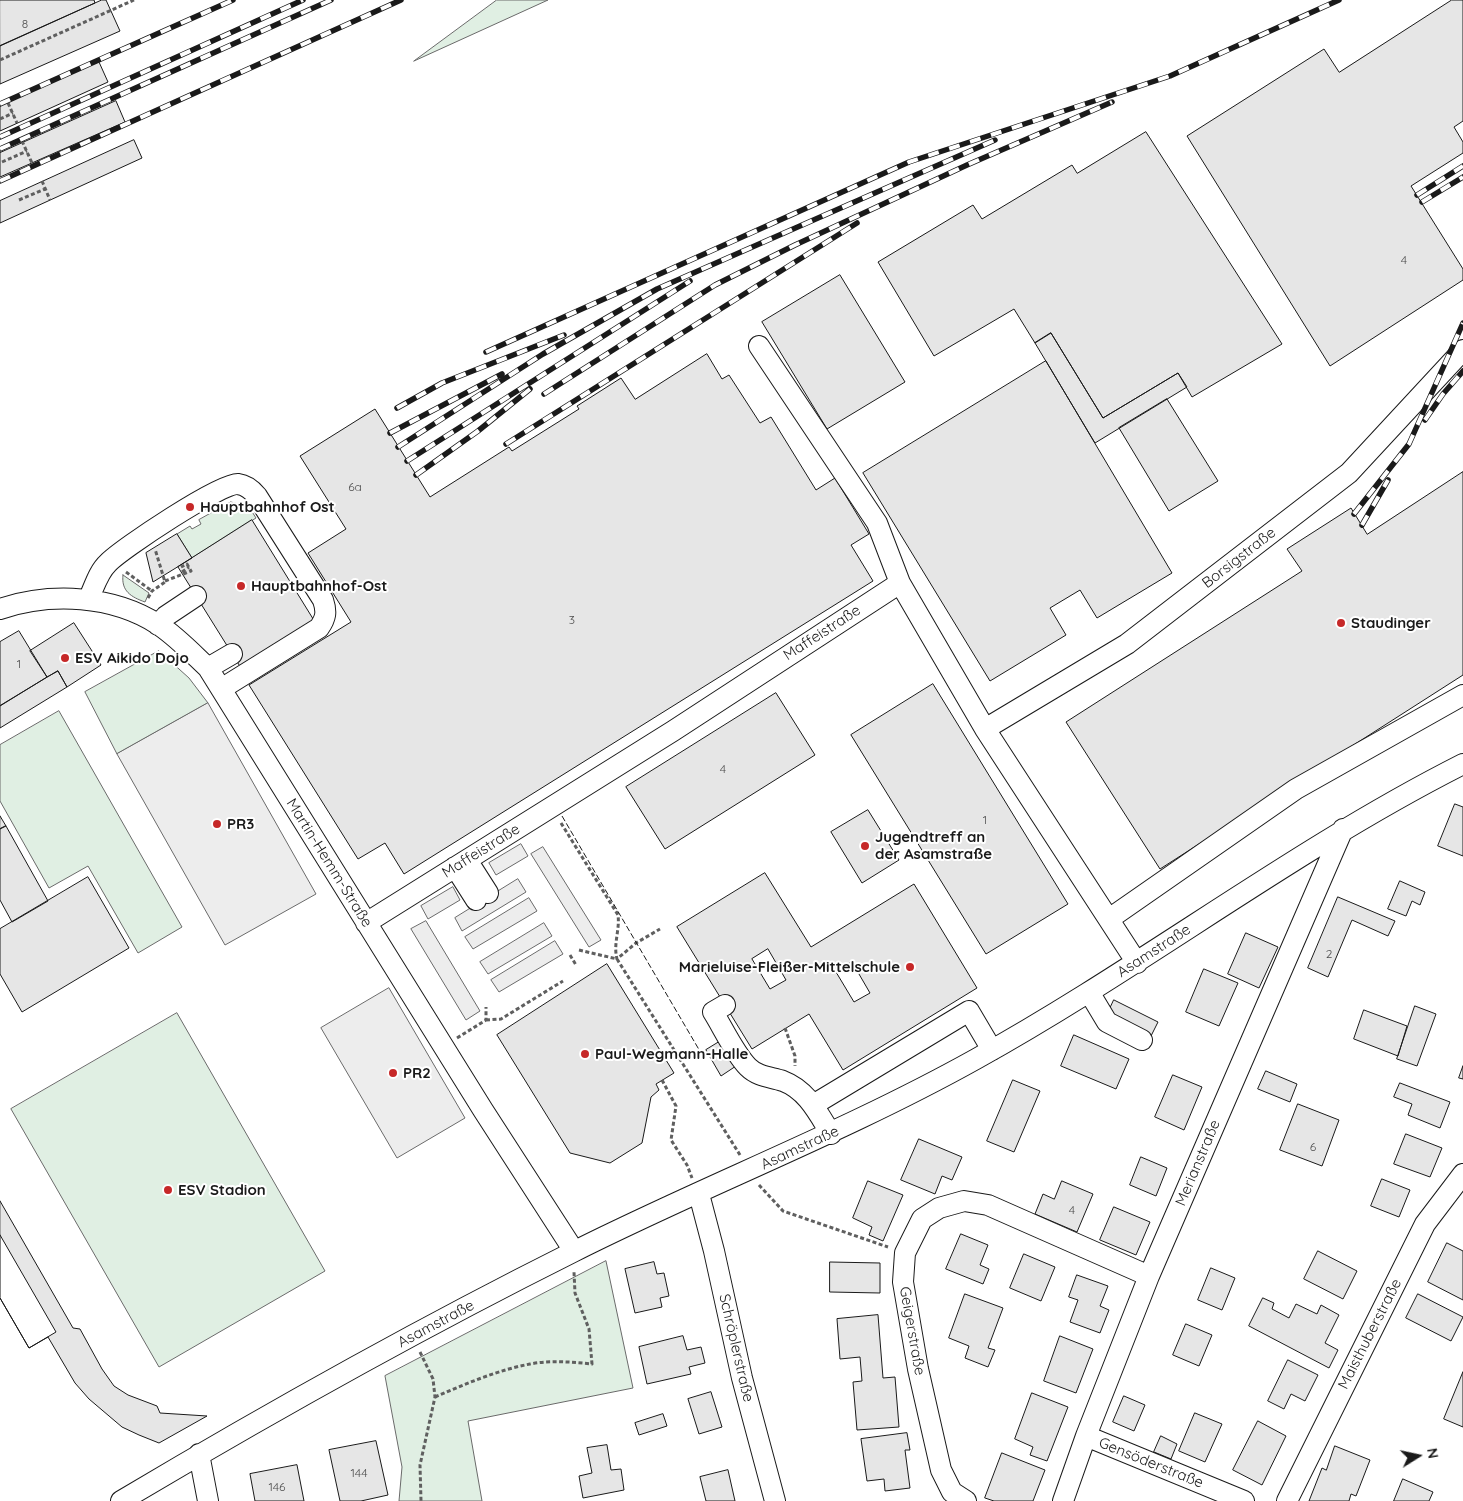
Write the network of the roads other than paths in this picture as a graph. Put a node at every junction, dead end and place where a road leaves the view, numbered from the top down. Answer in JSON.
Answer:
{"nodes":[{"id":1,"x":760,"y":346,"type":"dead end"},
{"id":2,"x":1463,"y":350,"type":"edge"},
{"id":3,"x":900,"y":583,"type":"junction"},
{"id":4,"x":196,"y":596,"type":"dead end"},
{"id":5,"x":88,"y":600,"type":"junction"},
{"id":6,"x":0,"y":609,"type":"edge"},
{"id":7,"x":158,"y":625,"type":"junction"},
{"id":8,"x":232,"y":654,"type":"dead end"},
{"id":9,"x":208,"y":668,"type":"junction"},
{"id":10,"x":221,"y":689,"type":"junction"},
{"id":11,"x":1463,"y":695,"type":"edge"},
{"id":12,"x":985,"y":729,"type":"junction"},
{"id":13,"x":1463,"y":764,"type":"edge"},
{"id":14,"x":1343,"y":829,"type":"junction"},
{"id":15,"x":461,"y":863,"type":"junction"},
{"id":16,"x":482,"y":896,"type":"dead end"},
{"id":17,"x":1109,"y":919,"type":"junction"},
{"id":18,"x":366,"y":922,"type":"junction"},
{"id":19,"x":1137,"y":963,"type":"junction"},
{"id":20,"x":1089,"y":992,"type":"junction"},
{"id":21,"x":725,"y":1005,"type":"dead end"},
{"id":22,"x":1142,"y":1040,"type":"dead end"},
{"id":23,"x":992,"y":1050,"type":"junction"},
{"id":24,"x":813,"y":1104,"type":"junction"},
{"id":25,"x":831,"y":1134,"type":"junction"},
{"id":26,"x":1463,"y":1174,"type":"edge"},
{"id":27,"x":698,"y":1194,"type":"junction"},
{"id":28,"x":574,"y":1251,"type":"junction"},
{"id":29,"x":1149,"y":1276,"type":"junction"},
{"id":30,"x":1086,"y":1436,"type":"junction"},
{"id":31,"x":199,"y":1454,"type":"junction"},
{"id":32,"x":121,"y":1501,"type":"edge"},
{"id":33,"x":208,"y":1501,"type":"edge"},
{"id":34,"x":776,"y":1501,"type":"edge"},
{"id":35,"x":966,"y":1501,"type":"edge"},
{"id":36,"x":1063,"y":1501,"type":"edge"},
{"id":37,"x":1244,"y":1501,"type":"edge"},
{"id":38,"x":1287,"y":1501,"type":"edge"}],
"edges":[{"from":1,"to":3,"type":"street"},
{"from":2,"to":12,"type":"street","name":"Borsigstraße"},
{"from":3,"to":12,"type":"street"},
{"from":3,"to":15,"type":"street","name":"Maffeistraße"},
{"from":4,"to":7,"type":"street"},
{"from":5,"to":6,"type":"street","name":"Martin-Hemm-Straße"},
{"from":5,"to":7,"type":"street","name":"Martin-Hemm-Straße"},
{"from":5,"to":10,"type":"street"},
{"from":7,"to":9,"type":"street","name":"Martin-Hemm-Straße"},
{"from":8,"to":9,"type":"street"},
{"from":9,"to":10,"type":"street","name":"Martin-Hemm-Straße"},
{"from":10,"to":18,"type":"street","name":"Martin-Hemm-Straße"},
{"from":11,"to":17,"type":"street"},
{"from":12,"to":17,"type":"street"},
{"from":13,"to":14,"type":"street","name":"Asamstraße"},
{"from":14,"to":19,"type":"street","name":"Asamstraße"},
{"from":14,"to":29,"type":"street","name":"Merianstraße"},
{"from":15,"to":16,"type":"street"},
{"from":15,"to":18,"type":"street","name":"Maffeistraße"},
{"from":17,"to":19,"type":"street"},
{"from":18,"to":28,"type":"street","name":"Martin-Hemm-Straße"},
{"from":19,"to":20,"type":"street","name":"Asamstraße"},
{"from":20,"to":22,"type":"street"},
{"from":20,"to":23,"type":"street","name":"Asamstraße"},
{"from":21,"to":24,"type":"street"},
{"from":23,"to":24,"type":"street"},
{"from":23,"to":25,"type":"street","name":"Asamstraße"},
{"from":24,"to":25,"type":"street"},
{"from":25,"to":27,"type":"street","name":"Asamstraße"},
{"from":26,"to":38,"type":"street","name":"Maisthuberstraße"},
{"from":27,"to":28,"type":"street","name":"Asamstraße"},
{"from":27,"to":34,"type":"street","name":"Schröplerstraße"},
{"from":28,"to":31,"type":"street","name":"Asamstraße"},
{"from":29,"to":30,"type":"street","name":"Merianstraße"},
{"from":29,"to":35,"type":"street","name":"Geigerstraße"},
{"from":30,"to":36,"type":"street","name":"Merianstraße"},
{"from":30,"to":37,"type":"street","name":"Gensöderstraße"},
{"from":31,"to":32,"type":"street","name":"Asamstraße"},
{"from":31,"to":33,"type":"street"}]}
